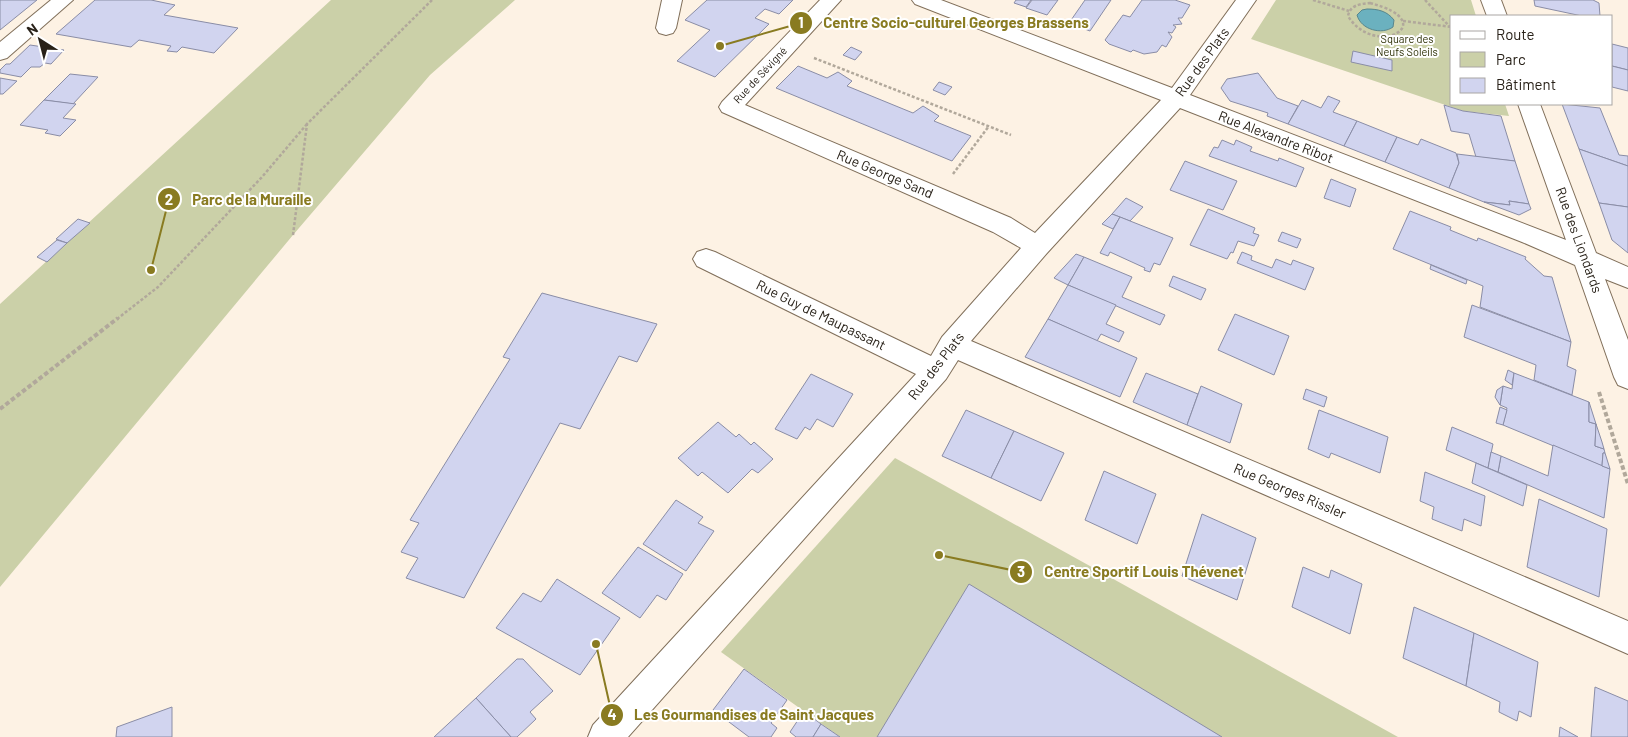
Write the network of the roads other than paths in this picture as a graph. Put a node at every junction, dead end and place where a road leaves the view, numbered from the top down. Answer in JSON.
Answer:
{"nodes":[{"id":1,"x":63,"y":0,"type":"edge"},
{"id":2,"x":672,"y":0,"type":"edge"},
{"id":3,"x":831,"y":0,"type":"edge"},
{"id":4,"x":922,"y":0,"type":"edge"},
{"id":5,"x":1246,"y":0,"type":"edge"},
{"id":6,"x":1491,"y":0,"type":"edge"},
{"id":7,"x":1497,"y":15,"type":"edge"},
{"id":8,"x":666,"y":28,"type":"dead end"},
{"id":9,"x":0,"y":53,"type":"edge"},
{"id":10,"x":1176,"y":98,"type":"junction"},
{"id":11,"x":1529,"y":105,"type":"edge"},
{"id":12,"x":730,"y":107,"type":"joint"},
{"id":13,"x":1038,"y":246,"type":"junction"},
{"id":14,"x":706,"y":259,"type":"dead end"},
{"id":15,"x":1587,"y":260,"type":"junction"},
{"id":16,"x":1628,"y":278,"type":"edge"},
{"id":17,"x":952,"y":345,"type":"junction"},
{"id":18,"x":936,"y":371,"type":"junction"},
{"id":19,"x":1628,"y":376,"type":"edge"},
{"id":20,"x":1628,"y":638,"type":"edge"},
{"id":21,"x":618,"y":733,"type":"edge"}],
"edges":[{"from":1,"to":9,"type":"street"},
{"from":2,"to":8,"type":"street"},
{"from":3,"to":12,"type":"street","name":"Rue de Sévigné"},
{"from":4,"to":10,"type":"street","name":"Rue Alexandre Ribot"},
{"from":5,"to":10,"type":"street","name":"Rue des Plats"},
{"from":6,"to":7,"type":"street"},
{"from":10,"to":13,"type":"street","name":"Rue des Plats"},
{"from":10,"to":15,"type":"street","name":"Rue Alexandre Ribot"},
{"from":11,"to":15,"type":"street","name":"Rue des Liondards"},
{"from":12,"to":13,"type":"street","name":"Rue George Sand"},
{"from":13,"to":17,"type":"street","name":"Rue des Plats"},
{"from":14,"to":18,"type":"street","name":"Rue Guy de Maupassant"},
{"from":15,"to":16,"type":"street","name":"Rue Alexandre Ribot"},
{"from":15,"to":19,"type":"street","name":"Rue des Liondards"},
{"from":17,"to":18,"type":"street","name":"Rue des Plats"},
{"from":17,"to":20,"type":"street","name":"Rue Georges Rissler"},
{"from":18,"to":21,"type":"street","name":"Rue des Plats"}]}
